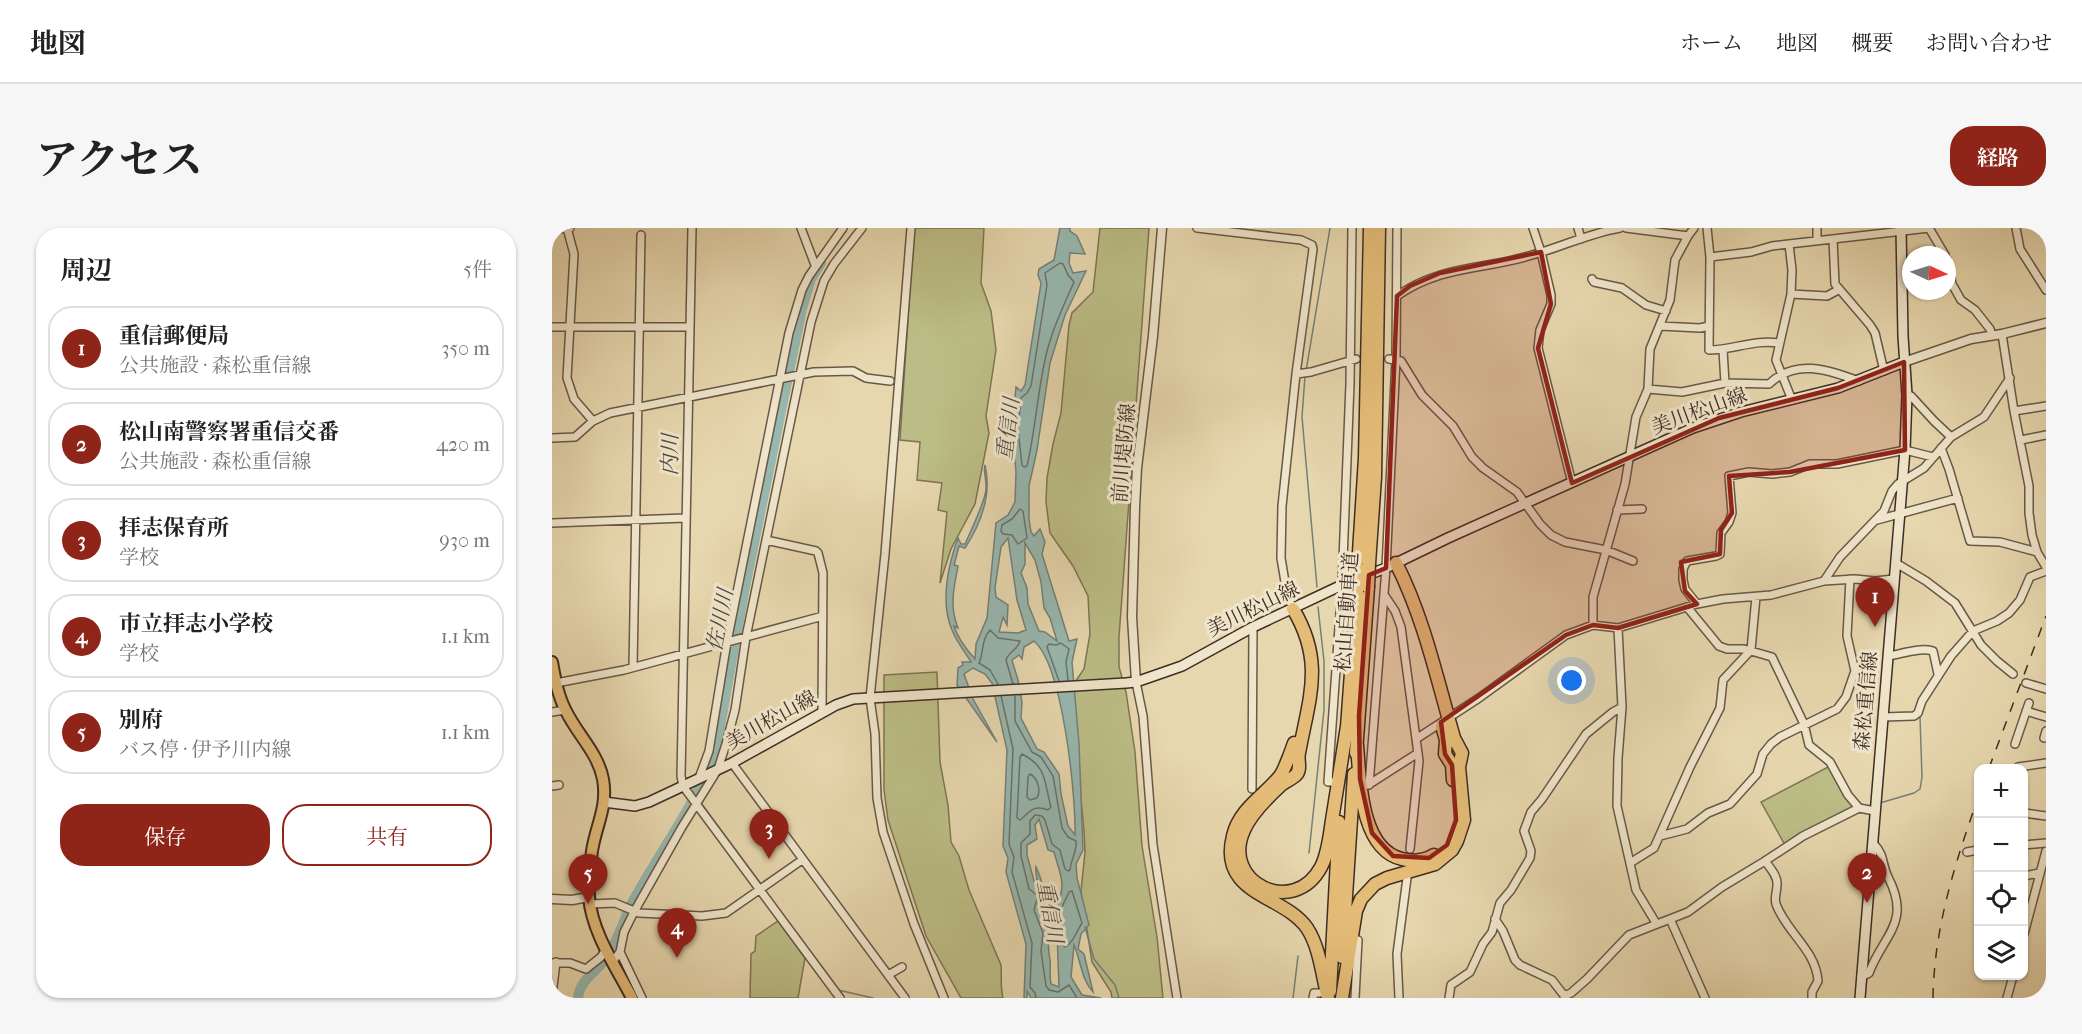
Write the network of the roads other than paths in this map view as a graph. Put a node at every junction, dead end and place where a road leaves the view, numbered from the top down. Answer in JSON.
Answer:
{"nodes":[{"id":1,"x":568,"y":228,"type":"edge"},
{"id":2,"x":692,"y":228,"type":"edge"},
{"id":3,"x":801,"y":228,"type":"edge"},
{"id":4,"x":843,"y":228,"type":"edge"},
{"id":5,"x":862,"y":228,"type":"edge"},
{"id":6,"x":911,"y":228,"type":"edge"},
{"id":7,"x":1162,"y":228,"type":"edge"},
{"id":8,"x":1197,"y":228,"type":"edge"},
{"id":9,"x":1352,"y":228,"type":"edge"},
{"id":10,"x":1370,"y":228,"type":"edge"},
{"id":11,"x":1379,"y":228,"type":"edge"},
{"id":12,"x":1397,"y":228,"type":"edge"},
{"id":13,"x":1533,"y":228,"type":"edge"},
{"id":14,"x":1578,"y":228,"type":"edge"},
{"id":15,"x":1620,"y":228,"type":"edge"},
{"id":16,"x":1626,"y":228,"type":"edge"},
{"id":17,"x":1695,"y":228,"type":"edge"},
{"id":18,"x":1707,"y":228,"type":"edge"},
{"id":19,"x":1816,"y":228,"type":"edge"},
{"id":20,"x":1929,"y":228,"type":"edge"},
{"id":21,"x":2016,"y":228,"type":"edge"},
{"id":22,"x":552,"y":229,"type":"edge"},
{"id":23,"x":1901,"y":230,"type":"edge"},
{"id":24,"x":641,"y":235,"type":"dead end"},
{"id":25,"x":1688,"y":236,"type":"junction"},
{"id":26,"x":1581,"y":239,"type":"junction"},
{"id":27,"x":1833,"y":239,"type":"junction"},
{"id":28,"x":1817,"y":240,"type":"junction"},
{"id":29,"x":1789,"y":244,"type":"junction"},
{"id":30,"x":1940,"y":246,"type":"edge"},
{"id":31,"x":1541,"y":252,"type":"junction"},
{"id":32,"x":1710,"y":257,"type":"junction"},
{"id":33,"x":815,"y":265,"type":"junction"},
{"id":34,"x":1592,"y":279,"type":"dead end"},
{"id":35,"x":1838,"y":290,"type":"junction"},
{"id":36,"x":2046,"y":290,"type":"edge"},
{"id":37,"x":1956,"y":291,"type":"edge"},
{"id":38,"x":1791,"y":294,"type":"junction"},
{"id":39,"x":1397,"y":296,"type":"junction"},
{"id":40,"x":1666,"y":311,"type":"junction"},
{"id":41,"x":2046,"y":323,"type":"edge"},
{"id":42,"x":640,"y":326,"type":"junction"},
{"id":43,"x":1660,"y":326,"type":"junction"},
{"id":44,"x":1709,"y":326,"type":"junction"},
{"id":45,"x":552,"y":327,"type":"edge"},
{"id":46,"x":570,"y":327,"type":"junction"},
{"id":47,"x":690,"y":327,"type":"junction"},
{"id":48,"x":2002,"y":334,"type":"junction"},
{"id":49,"x":1992,"y":336,"type":"junction"},
{"id":50,"x":1779,"y":343,"type":"junction"},
{"id":51,"x":1723,"y":350,"type":"junction"},
{"id":52,"x":1353,"y":359,"type":"junction"},
{"id":53,"x":1392,"y":359,"type":"junction"},
{"id":54,"x":1904,"y":362,"type":"junction"},
{"id":55,"x":1884,"y":371,"type":"junction"},
{"id":56,"x":1303,"y":373,"type":"junction"},
{"id":57,"x":1781,"y":373,"type":"junction"},
{"id":58,"x":799,"y":375,"type":"junction"},
{"id":59,"x":782,"y":377,"type":"junction"},
{"id":60,"x":2010,"y":378,"type":"junction"},
{"id":61,"x":890,"y":381,"type":"dead end"},
{"id":62,"x":1859,"y":381,"type":"junction"},
{"id":63,"x":1725,"y":383,"type":"junction"},
{"id":64,"x":1648,"y":389,"type":"junction"},
{"id":65,"x":1907,"y":395,"type":"junction"},
{"id":66,"x":688,"y":397,"type":"junction"},
{"id":67,"x":1792,"y":400,"type":"junction"},
{"id":68,"x":638,"y":406,"type":"junction"},
{"id":69,"x":2046,"y":406,"type":"edge"},
{"id":70,"x":2014,"y":411,"type":"junction"},
{"id":71,"x":593,"y":421,"type":"junction"},
{"id":72,"x":2046,"y":435,"type":"edge"},
{"id":73,"x":1952,"y":436,"type":"junction"},
{"id":74,"x":552,"y":438,"type":"edge"},
{"id":75,"x":2020,"y":440,"type":"junction"},
{"id":76,"x":1941,"y":448,"type":"junction"},
{"id":77,"x":1905,"y":450,"type":"junction"},
{"id":78,"x":1628,"y":458,"type":"junction"},
{"id":79,"x":1933,"y":458,"type":"junction"},
{"id":80,"x":1903,"y":480,"type":"junction"},
{"id":81,"x":1572,"y":483,"type":"junction"},
{"id":82,"x":1958,"y":498,"type":"junction"},
{"id":83,"x":1524,"y":504,"type":"junction"},
{"id":84,"x":1642,"y":509,"type":"dead end"},
{"id":85,"x":1617,"y":510,"type":"junction"},
{"id":86,"x":1900,"y":514,"type":"junction"},
{"id":87,"x":685,"y":518,"type":"junction"},
{"id":88,"x":635,"y":520,"type":"junction"},
{"id":89,"x":1876,"y":520,"type":"junction"},
{"id":90,"x":552,"y":523,"type":"edge"},
{"id":91,"x":766,"y":540,"type":"junction"},
{"id":92,"x":1606,"y":550,"type":"junction"},
{"id":93,"x":2037,"y":552,"type":"junction"},
{"id":94,"x":1633,"y":561,"type":"dead end"},
{"id":95,"x":1896,"y":563,"type":"junction"},
{"id":96,"x":1364,"y":566,"type":"junction"},
{"id":97,"x":1391,"y":566,"type":"junction"},
{"id":98,"x":2046,"y":569,"type":"edge"},
{"id":99,"x":1850,"y":579,"type":"junction"},
{"id":100,"x":1894,"y":579,"type":"junction"},
{"id":101,"x":1824,"y":581,"type":"junction"},
{"id":102,"x":1342,"y":585,"type":"junction"},
{"id":103,"x":1362,"y":589,"type":"junction"},
{"id":104,"x":1385,"y":596,"type":"junction"},
{"id":105,"x":1756,"y":597,"type":"junction"},
{"id":106,"x":1697,"y":604,"type":"junction"},
{"id":107,"x":1687,"y":607,"type":"junction"},
{"id":108,"x":1293,"y":609,"type":"junction"},
{"id":109,"x":823,"y":616,"type":"junction"},
{"id":110,"x":1593,"y":625,"type":"junction"},
{"id":111,"x":1253,"y":627,"type":"junction"},
{"id":112,"x":1618,"y":628,"type":"junction"},
{"id":113,"x":1973,"y":631,"type":"junction"},
{"id":114,"x":745,"y":637,"type":"junction"},
{"id":115,"x":728,"y":642,"type":"junction"},
{"id":116,"x":1751,"y":650,"type":"junction"},
{"id":117,"x":682,"y":654,"type":"junction"},
{"id":118,"x":1888,"y":656,"type":"junction"},
{"id":119,"x":552,"y":662,"type":"edge"},
{"id":120,"x":633,"y":667,"type":"junction"},
{"id":121,"x":1938,"y":674,"type":"junction"},
{"id":122,"x":2013,"y":674,"type":"dead end"},
{"id":123,"x":1131,"y":682,"type":"junction"},
{"id":124,"x":556,"y":683,"type":"junction"},
{"id":125,"x":2026,"y":683,"type":"dead end"},
{"id":126,"x":2046,"y":689,"type":"edge"},
{"id":127,"x":874,"y":697,"type":"junction"},
{"id":128,"x":2029,"y":703,"type":"dead end"},
{"id":129,"x":1622,"y":707,"type":"junction"},
{"id":130,"x":565,"y":710,"type":"junction"},
{"id":131,"x":2026,"y":711,"type":"junction"},
{"id":132,"x":552,"y":712,"type":"edge"},
{"id":133,"x":822,"y":712,"type":"junction"},
{"id":134,"x":1883,"y":717,"type":"junction"},
{"id":135,"x":2046,"y":717,"type":"edge"},
{"id":136,"x":1348,"y":720,"type":"junction"},
{"id":137,"x":1445,"y":720,"type":"junction"},
{"id":138,"x":1804,"y":724,"type":"junction"},
{"id":139,"x":1416,"y":739,"type":"junction"},
{"id":140,"x":2015,"y":744,"type":"dead end"},
{"id":141,"x":1356,"y":745,"type":"junction"},
{"id":142,"x":1418,"y":753,"type":"junction"},
{"id":143,"x":732,"y":763,"type":"junction"},
{"id":144,"x":2046,"y":763,"type":"edge"},
{"id":145,"x":2028,"y":766,"type":"edge"},
{"id":146,"x":716,"y":770,"type":"junction"},
{"id":147,"x":700,"y":778,"type":"junction"},
{"id":148,"x":1335,"y":782,"type":"dead end"},
{"id":149,"x":683,"y":786,"type":"junction"},
{"id":150,"x":1252,"y":789,"type":"dead end"},
{"id":151,"x":604,"y":802,"type":"junction"},
{"id":152,"x":697,"y":803,"type":"junction"},
{"id":153,"x":1859,"y":808,"type":"junction"},
{"id":154,"x":1875,"y":811,"type":"junction"},
{"id":155,"x":2028,"y":814,"type":"edge"},
{"id":156,"x":2046,"y":816,"type":"edge"},
{"id":157,"x":1660,"y":836,"type":"junction"},
{"id":158,"x":1873,"y":843,"type":"junction"},
{"id":159,"x":2046,"y":843,"type":"edge"},
{"id":160,"x":2028,"y":845,"type":"edge"},
{"id":161,"x":1410,"y":849,"type":"dead end"},
{"id":162,"x":1974,"y":851,"type":"edge"},
{"id":163,"x":2046,"y":851,"type":"edge"},
{"id":164,"x":1967,"y":852,"type":"dead end"},
{"id":165,"x":802,"y":860,"type":"junction"},
{"id":166,"x":1765,"y":861,"type":"junction"},
{"id":167,"x":1630,"y":863,"type":"junction"},
{"id":168,"x":2039,"y":873,"type":"junction"},
{"id":169,"x":2028,"y":875,"type":"edge"},
{"id":170,"x":1407,"y":878,"type":"dead end"},
{"id":171,"x":760,"y":889,"type":"junction"},
{"id":172,"x":552,"y":899,"type":"edge"},
{"id":173,"x":590,"y":900,"type":"junction"},
{"id":174,"x":2028,"y":903,"type":"edge"},
{"id":175,"x":631,"y":911,"type":"junction"},
{"id":176,"x":1670,"y":918,"type":"junction"},
{"id":177,"x":1495,"y":919,"type":"junction"},
{"id":178,"x":1656,"y":923,"type":"junction"},
{"id":179,"x":1358,"y":940,"type":"dead end"},
{"id":180,"x":611,"y":954,"type":"junction"},
{"id":181,"x":554,"y":962,"type":"edge"},
{"id":182,"x":902,"y":967,"type":"dead end"},
{"id":183,"x":888,"y":975,"type":"junction"},
{"id":184,"x":1861,"y":977,"type":"junction"},
{"id":185,"x":2012,"y":980,"type":"edge"},
{"id":186,"x":552,"y":995,"type":"edge"},
{"id":187,"x":1323,"y":997,"type":"edge"},
{"id":188,"x":1348,"y":997,"type":"edge"},
{"id":189,"x":1565,"y":997,"type":"edge"},
{"id":190,"x":632,"y":998,"type":"edge"},
{"id":191,"x":642,"y":998,"type":"edge"},
{"id":192,"x":840,"y":998,"type":"edge"},
{"id":193,"x":905,"y":998,"type":"edge"},
{"id":194,"x":944,"y":998,"type":"edge"},
{"id":195,"x":1177,"y":998,"type":"edge"},
{"id":196,"x":1399,"y":998,"type":"edge"},
{"id":197,"x":1449,"y":998,"type":"edge"},
{"id":198,"x":1704,"y":998,"type":"edge"},
{"id":199,"x":1812,"y":998,"type":"edge"},
{"id":200,"x":1860,"y":998,"type":"edge"},
{"id":201,"x":2007,"y":998,"type":"edge"}],
"edges":[{"from":1,"to":22,"type":"street"},
{"from":1,"to":46,"type":"street"},
{"from":2,"to":47,"type":"street"},
{"from":3,"to":33,"type":"street"},
{"from":4,"to":33,"type":"street"},
{"from":5,"to":58,"type":"street"},
{"from":6,"to":127,"type":"street"},
{"from":7,"to":123,"type":"street","name":"前川堤防線"},
{"from":8,"to":56,"type":"street"},
{"from":9,"to":52,"type":"street"},
{"from":10,"to":96,"type":"highway","name":"松山自動車道"},
{"from":11,"to":96,"type":"highway","name":"松山自動車道"},
{"from":12,"to":39,"type":"street"},
{"from":13,"to":31,"type":"street"},
{"from":14,"to":26,"type":"street"},
{"from":15,"to":26,"type":"street"},
{"from":16,"to":25,"type":"street"},
{"from":17,"to":25,"type":"street"},
{"from":18,"to":32,"type":"street"},
{"from":19,"to":28,"type":"street"},
{"from":20,"to":23,"type":"street"},
{"from":20,"to":30,"type":"street"},
{"from":21,"to":36,"type":"street"},
{"from":23,"to":27,"type":"street"},
{"from":23,"to":54,"type":"main road","name":"森松重信線"},
{"from":24,"to":42,"type":"street"},
{"from":25,"to":40,"type":"street"},
{"from":26,"to":31,"type":"street"},
{"from":27,"to":28,"type":"street"},
{"from":27,"to":35,"type":"street"},
{"from":28,"to":29,"type":"street"},
{"from":29,"to":32,"type":"street"},
{"from":29,"to":38,"type":"street"},
{"from":31,"to":39,"type":"street"},
{"from":31,"to":81,"type":"street"},
{"from":32,"to":44,"type":"street"},
{"from":33,"to":59,"type":"street"},
{"from":34,"to":40,"type":"street"},
{"from":35,"to":38,"type":"street"},
{"from":35,"to":55,"type":"street"},
{"from":37,"to":49,"type":"street"},
{"from":38,"to":50,"type":"street"},
{"from":39,"to":53,"type":"street"},
{"from":40,"to":43,"type":"street"},
{"from":41,"to":48,"type":"street"},
{"from":42,"to":46,"type":"street"},
{"from":42,"to":47,"type":"street"},
{"from":42,"to":68,"type":"street"},
{"from":43,"to":44,"type":"street"},
{"from":43,"to":64,"type":"street"},
{"from":44,"to":51,"type":"street"},
{"from":45,"to":46,"type":"street"},
{"from":46,"to":71,"type":"street"},
{"from":47,"to":66,"type":"street"},
{"from":48,"to":49,"type":"street"},
{"from":48,"to":60,"type":"street"},
{"from":49,"to":54,"type":"street"},
{"from":50,"to":51,"type":"street"},
{"from":50,"to":57,"type":"street"},
{"from":51,"to":63,"type":"street"},
{"from":52,"to":56,"type":"street"},
{"from":52,"to":102,"type":"street"},
{"from":53,"to":83,"type":"street"},
{"from":53,"to":97,"type":"street"},
{"from":54,"to":55,"type":"main road","name":"美川松山線"},
{"from":54,"to":65,"type":"main road","name":"森松重信線"},
{"from":55,"to":62,"type":"main road","name":"美川松山線"},
{"from":56,"to":108,"type":"street"},
{"from":57,"to":62,"type":"street"},
{"from":57,"to":63,"type":"street"},
{"from":57,"to":67,"type":"street"},
{"from":58,"to":59,"type":"street"},
{"from":58,"to":61,"type":"street"},
{"from":58,"to":91,"type":"street"},
{"from":59,"to":66,"type":"street"},
{"from":59,"to":115,"type":"street"},
{"from":60,"to":70,"type":"street"},
{"from":60,"to":73,"type":"street"},
{"from":62,"to":67,"type":"main road","name":"美川松山線"},
{"from":63,"to":64,"type":"street"},
{"from":64,"to":78,"type":"street"},
{"from":65,"to":73,"type":"street"},
{"from":65,"to":77,"type":"main road","name":"森松重信線"},
{"from":66,"to":68,"type":"street"},
{"from":66,"to":87,"type":"street"},
{"from":67,"to":78,"type":"main road","name":"美川松山線"},
{"from":68,"to":71,"type":"street"},
{"from":68,"to":88,"type":"street"},
{"from":69,"to":70,"type":"street"},
{"from":70,"to":75,"type":"street"},
{"from":71,"to":74,"type":"street"},
{"from":72,"to":75,"type":"street"},
{"from":73,"to":76,"type":"street"},
{"from":75,"to":93,"type":"street"},
{"from":76,"to":79,"type":"street"},
{"from":76,"to":82,"type":"street"},
{"from":77,"to":79,"type":"street"},
{"from":77,"to":80,"type":"main road","name":"森松重信線"},
{"from":77,"to":106,"type":"street"},
{"from":78,"to":81,"type":"main road","name":"美川松山線"},
{"from":78,"to":85,"type":"street"},
{"from":79,"to":80,"type":"street"},
{"from":80,"to":86,"type":"main road","name":"森松重信線"},
{"from":80,"to":89,"type":"street"},
{"from":81,"to":83,"type":"main road","name":"美川松山線"},
{"from":82,"to":86,"type":"street"},
{"from":82,"to":93,"type":"street"},
{"from":83,"to":92,"type":"street"},
{"from":83,"to":97,"type":"main road","name":"美川松山線"},
{"from":84,"to":85,"type":"street"},
{"from":85,"to":92,"type":"street"},
{"from":86,"to":89,"type":"street"},
{"from":86,"to":95,"type":"main road","name":"森松重信線"},
{"from":87,"to":88,"type":"street"},
{"from":87,"to":117,"type":"street"},
{"from":88,"to":90,"type":"street"},
{"from":88,"to":120,"type":"street"},
{"from":89,"to":101,"type":"street"},
{"from":91,"to":109,"type":"street"},
{"from":91,"to":114,"type":"street"},
{"from":92,"to":94,"type":"street"},
{"from":92,"to":110,"type":"street"},
{"from":93,"to":98,"type":"street"},
{"from":95,"to":100,"type":"main road","name":"森松重信線"},
{"from":95,"to":113,"type":"street"},
{"from":96,"to":103,"type":"highway","name":"松山自動車道","bridge":true},
{"from":97,"to":102,"type":"main road","name":"美川松山線"},
{"from":97,"to":104,"type":"street"},
{"from":97,"to":137,"type":"highway"},
{"from":98,"to":113,"type":"street"},
{"from":99,"to":100,"type":"street"},
{"from":99,"to":101,"type":"street"},
{"from":99,"to":138,"type":"street"},
{"from":100,"to":118,"type":"main road","name":"森松重信線"},
{"from":101,"to":105,"type":"street"},
{"from":102,"to":108,"type":"main road","name":"美川松山線"},
{"from":102,"to":148,"type":"street"},
{"from":103,"to":136,"type":"highway","name":"松山自動車道"},
{"from":103,"to":141,"type":"highway","name":"松山自動車道"},
{"from":104,"to":139,"type":"street"},
{"from":104,"to":142,"type":"street"},
{"from":105,"to":106,"type":"street"},
{"from":105,"to":116,"type":"street"},
{"from":106,"to":107,"type":"street"},
{"from":107,"to":112,"type":"street"},
{"from":107,"to":116,"type":"street"},
{"from":108,"to":111,"type":"main road","name":"美川松山線"},
{"from":108,"to":136,"type":"highway"},
{"from":108,"to":187,"type":"highway"},
{"from":109,"to":114,"type":"street"},
{"from":109,"to":133,"type":"street"},
{"from":110,"to":112,"type":"street"},
{"from":110,"to":137,"type":"street"},
{"from":111,"to":123,"type":"main road","name":"美川松山線"},
{"from":111,"to":150,"type":"street"},
{"from":112,"to":129,"type":"street"},
{"from":113,"to":121,"type":"street"},
{"from":113,"to":122,"type":"street"},
{"from":114,"to":115,"type":"street"},
{"from":114,"to":146,"type":"street"},
{"from":115,"to":117,"type":"street"},
{"from":115,"to":147,"type":"street"},
{"from":116,"to":138,"type":"street"},
{"from":116,"to":157,"type":"street"},
{"from":117,"to":120,"type":"street"},
{"from":117,"to":149,"type":"street"},
{"from":118,"to":121,"type":"street"},
{"from":118,"to":134,"type":"main road","name":"森松重信線"},
{"from":119,"to":124,"type":"main road"},
{"from":120,"to":124,"type":"street"},
{"from":121,"to":134,"type":"street"},
{"from":123,"to":127,"type":"main road","name":"美川松山線"},
{"from":123,"to":195,"type":"street"},
{"from":124,"to":130,"type":"main road"},
{"from":125,"to":126,"type":"street"},
{"from":127,"to":133,"type":"main road","name":"美川松山線"},
{"from":127,"to":194,"type":"street"},
{"from":128,"to":131,"type":"street"},
{"from":129,"to":167,"type":"street"},
{"from":129,"to":177,"type":"street"},
{"from":130,"to":132,"type":"street"},
{"from":130,"to":151,"type":"main road"},
{"from":131,"to":135,"type":"street"},
{"from":131,"to":140,"type":"street"},
{"from":133,"to":143,"type":"main road","name":"美川松山線"},
{"from":134,"to":154,"type":"main road","name":"森松重信線"},
{"from":136,"to":187,"type":"highway","name":"松山自動車道"},
{"from":137,"to":139,"type":"street"},
{"from":137,"to":141,"type":"highway"},
{"from":137,"to":188,"type":"highway"},
{"from":138,"to":153,"type":"street"},
{"from":138,"to":157,"type":"street"},
{"from":139,"to":142,"type":"street"},
{"from":141,"to":188,"type":"highway","name":"松山自動車道"},
{"from":142,"to":161,"type":"street"},
{"from":143,"to":146,"type":"main road","name":"美川松山線"},
{"from":143,"to":165,"type":"street"},
{"from":144,"to":145,"type":"street"},
{"from":146,"to":147,"type":"main road","name":"美川松山線"},
{"from":146,"to":152,"type":"street"},
{"from":147,"to":149,"type":"main road","name":"美川松山線"},
{"from":149,"to":151,"type":"main road","name":"美川松山線"},
{"from":149,"to":152,"type":"street"},
{"from":151,"to":173,"type":"main road"},
{"from":152,"to":171,"type":"street"},
{"from":152,"to":175,"type":"street"},
{"from":153,"to":154,"type":"street"},
{"from":153,"to":166,"type":"street"},
{"from":154,"to":158,"type":"main road","name":"森松重信線"},
{"from":155,"to":156,"type":"street"},
{"from":157,"to":167,"type":"street"},
{"from":158,"to":184,"type":"main road","name":"森松重信線"},
{"from":158,"to":184,"type":"street"},
{"from":159,"to":160,"type":"street"},
{"from":162,"to":164,"type":"street"},
{"from":163,"to":168,"type":"street"},
{"from":165,"to":171,"type":"street"},
{"from":165,"to":183,"type":"street"},
{"from":166,"to":176,"type":"street"},
{"from":166,"to":199,"type":"street"},
{"from":167,"to":178,"type":"street"},
{"from":168,"to":169,"type":"street"},
{"from":168,"to":174,"type":"street"},
{"from":170,"to":196,"type":"street"},
{"from":171,"to":175,"type":"street"},
{"from":171,"to":192,"type":"street"},
{"from":172,"to":173,"type":"street"},
{"from":173,"to":175,"type":"street"},
{"from":173,"to":180,"type":"main road"},
{"from":175,"to":180,"type":"street"},
{"from":176,"to":178,"type":"street"},
{"from":176,"to":198,"type":"street"},
{"from":177,"to":189,"type":"street"},
{"from":177,"to":197,"type":"street"},
{"from":178,"to":189,"type":"street"},
{"from":179,"to":188,"type":"street"},
{"from":180,"to":181,"type":"street"},
{"from":180,"to":190,"type":"main road"},
{"from":180,"to":191,"type":"street"},
{"from":181,"to":186,"type":"street"},
{"from":182,"to":183,"type":"street"},
{"from":183,"to":193,"type":"street"},
{"from":184,"to":200,"type":"main road","name":"森松重信線"},
{"from":185,"to":201,"type":"street"}]}
